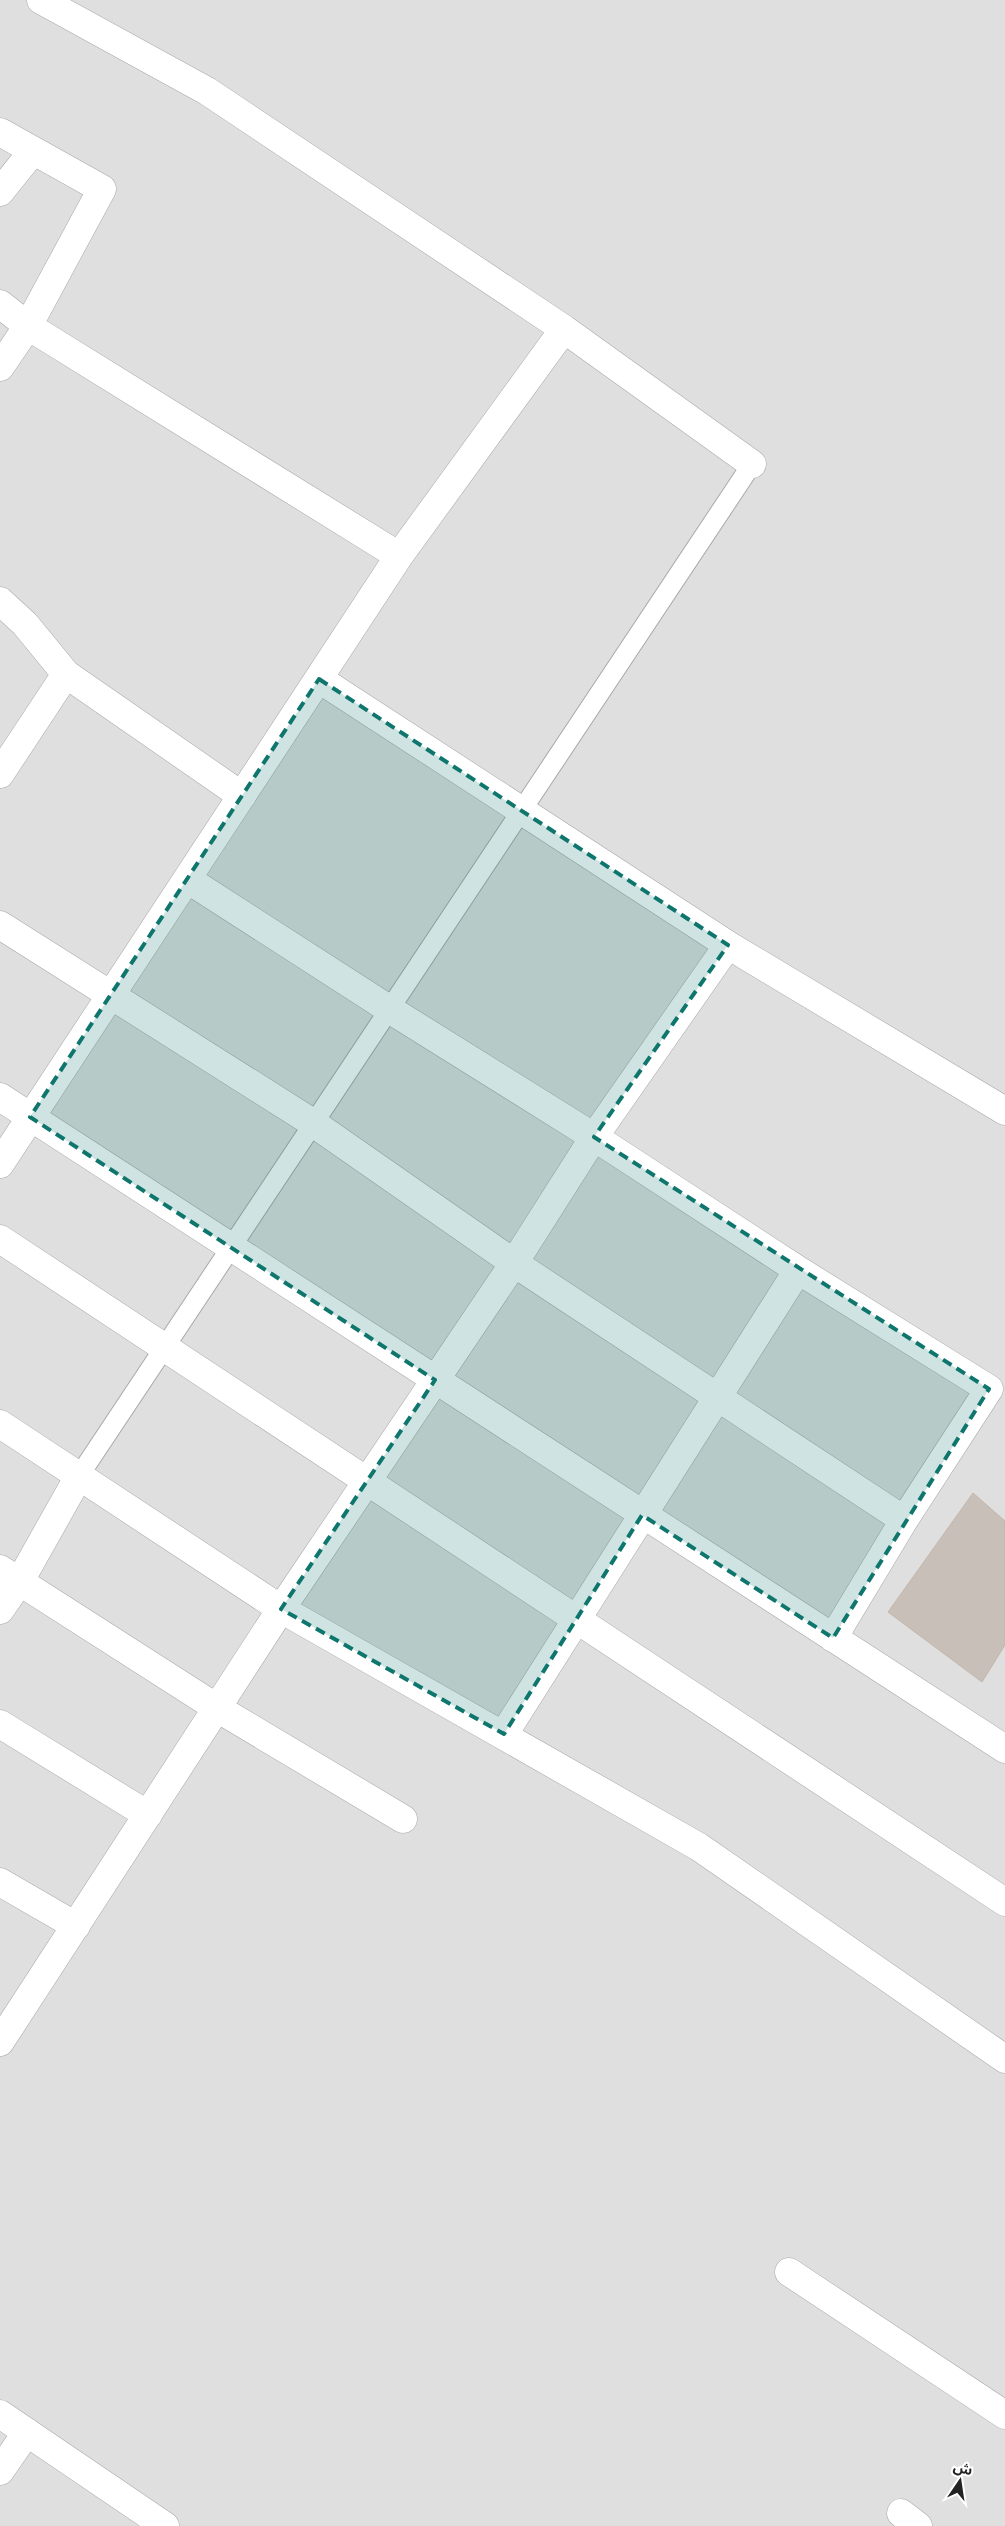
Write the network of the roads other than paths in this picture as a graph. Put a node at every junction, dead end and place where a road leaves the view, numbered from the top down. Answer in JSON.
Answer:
{"nodes":[{"id":1,"x":41,"y":0,"type":"edge"},
{"id":2,"x":0,"y":132,"type":"edge"},
{"id":3,"x":33,"y":151,"type":"junction"},
{"id":4,"x":0,"y":192,"type":"edge"},
{"id":5,"x":0,"y":304,"type":"edge"},
{"id":6,"x":28,"y":326,"type":"junction"},
{"id":7,"x":564,"y":329,"type":"junction"},
{"id":8,"x":0,"y":367,"type":"edge"},
{"id":9,"x":752,"y":464,"type":"joint"},
{"id":10,"x":399,"y":556,"type":"junction"},
{"id":11,"x":0,"y":601,"type":"edge"},
{"id":12,"x":66,"y":674,"type":"junction"},
{"id":13,"x":319,"y":679,"type":"junction"},
{"id":14,"x":0,"y":774,"type":"edge"},
{"id":15,"x":242,"y":796,"type":"junction"},
{"id":16,"x":521,"y":810,"type":"junction"},
{"id":17,"x":187,"y":879,"type":"junction"},
{"id":18,"x":0,"y":926,"type":"edge"},
{"id":19,"x":728,"y":944,"type":"junction"},
{"id":20,"x":110,"y":997,"type":"junction"},
{"id":21,"x":389,"y":1009,"type":"junction"},
{"id":22,"x":0,"y":1097,"type":"edge"},
{"id":23,"x":1005,"y":1111,"type":"edge"},
{"id":24,"x":30,"y":1118,"type":"junction"},
{"id":25,"x":313,"y":1124,"type":"junction"},
{"id":26,"x":594,"y":1137,"type":"junction"},
{"id":27,"x":0,"y":1164,"type":"edge"},
{"id":28,"x":0,"y":1239,"type":"edge"},
{"id":29,"x":232,"y":1246,"type":"junction"},
{"id":30,"x":514,"y":1262,"type":"junction"},
{"id":31,"x":798,"y":1270,"type":"junction"},
{"id":32,"x":164,"y":1348,"type":"junction"},
{"id":33,"x":435,"y":1380,"type":"junction"},
{"id":34,"x":718,"y":1396,"type":"junction"},
{"id":35,"x":0,"y":1424,"type":"edge"},
{"id":36,"x":79,"y":1476,"type":"junction"},
{"id":37,"x":367,"y":1481,"type":"junction"},
{"id":38,"x":642,"y":1515,"type":"junction"},
{"id":39,"x":904,"y":1520,"type":"junction"},
{"id":40,"x":10,"y":1575,"type":"edge"},
{"id":41,"x":281,"y":1609,"type":"junction"},
{"id":42,"x":0,"y":1610,"type":"edge"},
{"id":43,"x":576,"y":1619,"type":"junction"},
{"id":44,"x":833,"y":1638,"type":"junction"},
{"id":45,"x":217,"y":1708,"type":"junction"},
{"id":46,"x":0,"y":1724,"type":"edge"},
{"id":47,"x":504,"y":1734,"type":"junction"},
{"id":48,"x":1005,"y":1749,"type":"edge"},
{"id":49,"x":148,"y":1815,"type":"junction"},
{"id":50,"x":403,"y":1819,"type":"dead end"},
{"id":51,"x":0,"y":1882,"type":"edge"},
{"id":52,"x":1005,"y":1902,"type":"edge"},
{"id":53,"x":76,"y":1926,"type":"junction"},
{"id":54,"x":0,"y":2041,"type":"edge"},
{"id":55,"x":1005,"y":2060,"type":"edge"},
{"id":56,"x":789,"y":2272,"type":"dead end"},
{"id":57,"x":0,"y":2414,"type":"edge"},
{"id":58,"x":1005,"y":2415,"type":"edge"},
{"id":59,"x":27,"y":2432,"type":"junction"},
{"id":60,"x":0,"y":2471,"type":"edge"},
{"id":61,"x":147,"y":2521,"type":"edge"}],
"edges":[{"from":1,"to":7,"type":"street"},
{"from":2,"to":3,"type":"street"},
{"from":3,"to":4,"type":"street"},
{"from":3,"to":6,"type":"street"},
{"from":5,"to":6,"type":"street"},
{"from":6,"to":8,"type":"street"},
{"from":6,"to":10,"type":"street"},
{"from":7,"to":9,"type":"street"},
{"from":7,"to":10,"type":"street"},
{"from":9,"to":16,"type":"lane"},
{"from":10,"to":13,"type":"street"},
{"from":11,"to":12,"type":"street"},
{"from":12,"to":14,"type":"street"},
{"from":12,"to":15,"type":"street"},
{"from":13,"to":15,"type":"street"},
{"from":13,"to":16,"type":"street"},
{"from":15,"to":17,"type":"street"},
{"from":16,"to":19,"type":"street"},
{"from":16,"to":21,"type":"lane"},
{"from":17,"to":20,"type":"street"},
{"from":17,"to":21,"type":"street"},
{"from":18,"to":20,"type":"street"},
{"from":19,"to":23,"type":"street"},
{"from":19,"to":26,"type":"street"},
{"from":20,"to":24,"type":"street"},
{"from":20,"to":25,"type":"street"},
{"from":21,"to":25,"type":"lane"},
{"from":21,"to":26,"type":"street"},
{"from":22,"to":24,"type":"street"},
{"from":24,"to":27,"type":"street"},
{"from":24,"to":29,"type":"street"},
{"from":25,"to":29,"type":"lane"},
{"from":25,"to":30,"type":"street"},
{"from":26,"to":30,"type":"street"},
{"from":26,"to":31,"type":"street"},
{"from":28,"to":32,"type":"street"},
{"from":29,"to":32,"type":"lane"},
{"from":29,"to":33,"type":"street"},
{"from":30,"to":33,"type":"street"},
{"from":30,"to":34,"type":"street"},
{"from":31,"to":34,"type":"street"},
{"from":31,"to":39,"type":"street"},
{"from":32,"to":36,"type":"lane"},
{"from":32,"to":37,"type":"street"},
{"from":33,"to":37,"type":"street"},
{"from":33,"to":38,"type":"street"},
{"from":34,"to":38,"type":"street"},
{"from":34,"to":39,"type":"street"},
{"from":35,"to":36,"type":"street"},
{"from":36,"to":40,"type":"street"},
{"from":36,"to":41,"type":"street"},
{"from":37,"to":41,"type":"street"},
{"from":37,"to":43,"type":"street"},
{"from":38,"to":43,"type":"street"},
{"from":38,"to":44,"type":"street"},
{"from":39,"to":44,"type":"street"},
{"from":40,"to":42,"type":"street"},
{"from":40,"to":45,"type":"street"},
{"from":41,"to":45,"type":"street"},
{"from":41,"to":47,"type":"street"},
{"from":43,"to":47,"type":"street"},
{"from":43,"to":52,"type":"street"},
{"from":44,"to":48,"type":"street"},
{"from":45,"to":49,"type":"street"},
{"from":45,"to":50,"type":"street"},
{"from":46,"to":49,"type":"street"},
{"from":47,"to":55,"type":"street"},
{"from":49,"to":53,"type":"street"},
{"from":51,"to":53,"type":"street"},
{"from":53,"to":54,"type":"street"},
{"from":56,"to":58,"type":"street"},
{"from":57,"to":59,"type":"street"},
{"from":59,"to":60,"type":"street"},
{"from":59,"to":61,"type":"street"}]}
